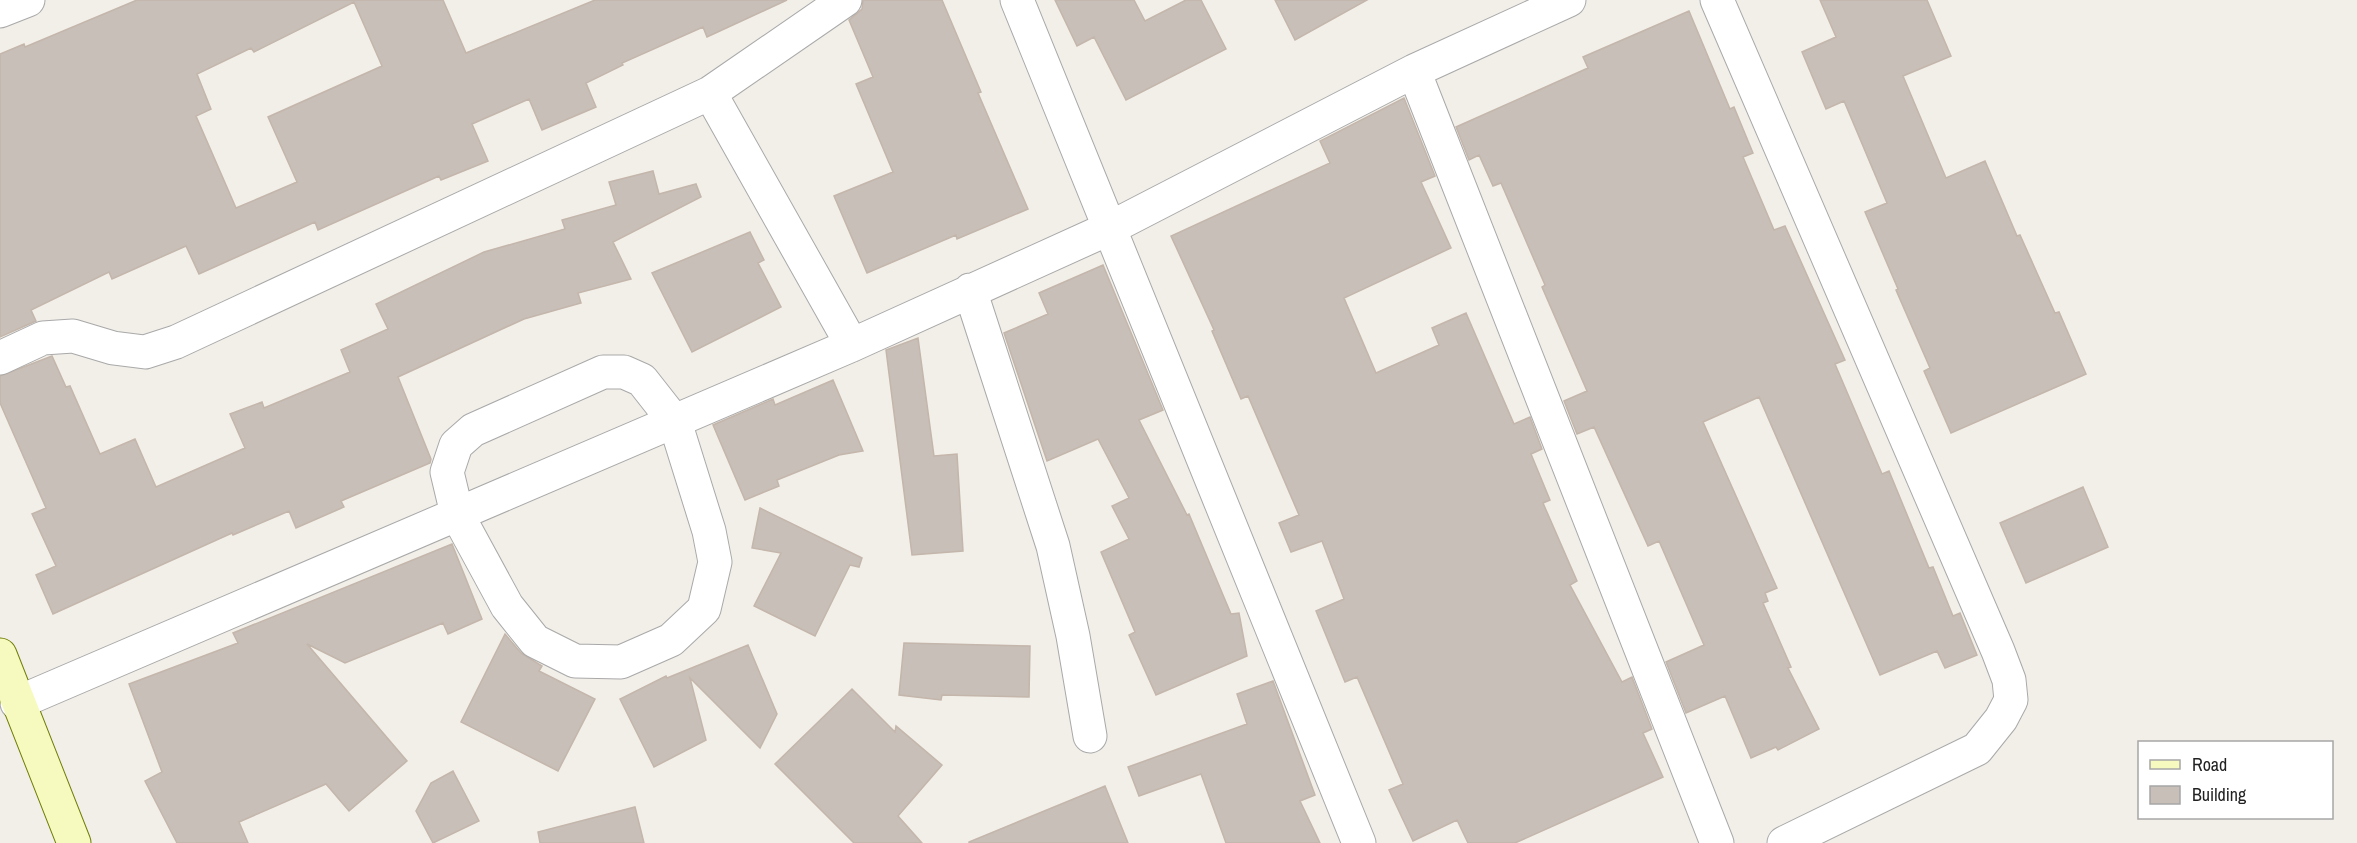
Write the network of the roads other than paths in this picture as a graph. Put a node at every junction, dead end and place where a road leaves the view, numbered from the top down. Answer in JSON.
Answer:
{"nodes":[{"id":1,"x":28,"y":0,"type":"edge"},
{"id":2,"x":845,"y":0,"type":"edge"},
{"id":3,"x":1017,"y":0,"type":"edge"},
{"id":4,"x":1569,"y":0,"type":"edge"},
{"id":5,"x":1717,"y":0,"type":"edge"},
{"id":6,"x":0,"y":11,"type":"edge"},
{"id":7,"x":1414,"y":71,"type":"junction"},
{"id":8,"x":710,"y":93,"type":"junction"},
{"id":9,"x":1110,"y":228,"type":"junction"},
{"id":10,"x":970,"y":290,"type":"junction"},
{"id":11,"x":852,"y":345,"type":"junction"},
{"id":12,"x":0,"y":358,"type":"edge"},
{"id":13,"x":675,"y":422,"type":"junction"},
{"id":14,"x":457,"y":514,"type":"junction"},
{"id":15,"x":0,"y":655,"type":"edge"},
{"id":16,"x":17,"y":703,"type":"junction"},
{"id":17,"x":1090,"y":736,"type":"dead end"},
{"id":18,"x":73,"y":843,"type":"edge"},
{"id":19,"x":1359,"y":843,"type":"edge"},
{"id":20,"x":1717,"y":843,"type":"edge"},
{"id":21,"x":1784,"y":843,"type":"edge"}],
"edges":[{"from":1,"to":6,"type":"street"},
{"from":2,"to":8,"type":"street"},
{"from":3,"to":9,"type":"street"},
{"from":4,"to":7,"type":"street"},
{"from":5,"to":21,"type":"street"},
{"from":7,"to":9,"type":"street"},
{"from":7,"to":20,"type":"street"},
{"from":8,"to":11,"type":"street"},
{"from":8,"to":12,"type":"street"},
{"from":9,"to":10,"type":"street"},
{"from":9,"to":19,"type":"street"},
{"from":10,"to":11,"type":"street"},
{"from":10,"to":17,"type":"street"},
{"from":11,"to":13,"type":"street"},
{"from":13,"to":14,"type":"street"},
{"from":13,"to":14,"type":"street"},
{"from":13,"to":14,"type":"street"},
{"from":14,"to":16,"type":"street"},
{"from":15,"to":16,"type":"main road"},
{"from":16,"to":18,"type":"main road"}]}
